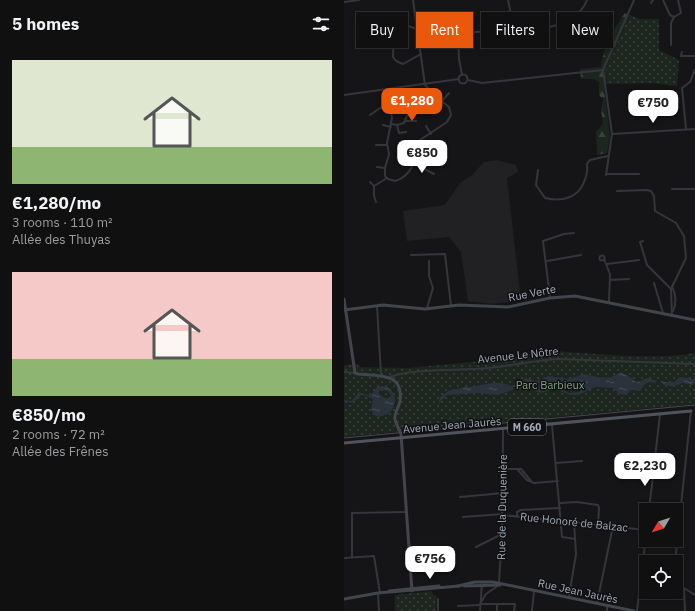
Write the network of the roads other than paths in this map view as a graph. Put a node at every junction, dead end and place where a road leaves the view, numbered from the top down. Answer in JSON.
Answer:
{"nodes":[{"id":1,"x":359,"y":0,"type":"edge"},
{"id":2,"x":413,"y":0,"type":"edge"},
{"id":3,"x":508,"y":0,"type":"edge"},
{"id":4,"x":588,"y":0,"type":"edge"},
{"id":5,"x":634,"y":0,"type":"edge"},
{"id":6,"x":653,"y":0,"type":"edge"},
{"id":7,"x":663,"y":0,"type":"edge"},
{"id":8,"x":678,"y":0,"type":"edge"},
{"id":9,"x":344,"y":2,"type":"edge"},
{"id":10,"x":651,"y":3,"type":"dead end"},
{"id":11,"x":511,"y":12,"type":"edge"},
{"id":12,"x":674,"y":17,"type":"junction"},
{"id":13,"x":416,"y":22,"type":"edge"},
{"id":14,"x":549,"y":26,"type":"edge"},
{"id":15,"x":416,"y":29,"type":"edge"},
{"id":16,"x":671,"y":45,"type":"dead end"},
{"id":17,"x":420,"y":48,"type":"edge"},
{"id":18,"x":459,"y":48,"type":"edge"},
{"id":19,"x":682,"y":52,"type":"dead end"},
{"id":20,"x":421,"y":54,"type":"junction"},
{"id":21,"x":695,"y":56,"type":"edge"},
{"id":22,"x":603,"y":70,"type":"junction"},
{"id":23,"x":695,"y":70,"type":"edge"},
{"id":24,"x":462,"y":75,"type":"junction"},
{"id":25,"x":459,"y":79,"type":"junction"},
{"id":26,"x":468,"y":80,"type":"junction"},
{"id":27,"x":425,"y":84,"type":"junction"},
{"id":28,"x":387,"y":89,"type":"junction"},
{"id":29,"x":448,"y":93,"type":"dead end"},
{"id":30,"x":344,"y":95,"type":"edge"},
{"id":31,"x":442,"y":101,"type":"junction"},
{"id":32,"x":418,"y":104,"type":"dead end"},
{"id":33,"x":390,"y":106,"type":"junction"},
{"id":34,"x":370,"y":115,"type":"dead end"},
{"id":35,"x":405,"y":121,"type":"junction"},
{"id":36,"x":416,"y":121,"type":"dead end"},
{"id":37,"x":383,"y":125,"type":"dead end"},
{"id":38,"x":391,"y":125,"type":"junction"},
{"id":39,"x":397,"y":126,"type":"junction"},
{"id":40,"x":426,"y":126,"type":"dead end"},
{"id":41,"x":686,"y":129,"type":"junction"},
{"id":42,"x":695,"y":129,"type":"edge"},
{"id":43,"x":406,"y":132,"type":"dead end"},
{"id":44,"x":431,"y":134,"type":"junction"},
{"id":45,"x":612,"y":134,"type":"junction"},
{"id":46,"x":376,"y":145,"type":"dead end"},
{"id":47,"x":387,"y":145,"type":"junction"},
{"id":48,"x":405,"y":147,"type":"dead end"},
{"id":49,"x":412,"y":148,"type":"junction"},
{"id":50,"x":427,"y":150,"type":"dead end"},
{"id":51,"x":413,"y":152,"type":"junction"},
{"id":52,"x":608,"y":156,"type":"junction"},
{"id":53,"x":413,"y":163,"type":"junction"},
{"id":54,"x":377,"y":167,"type":"dead end"},
{"id":55,"x":385,"y":168,"type":"junction"},
{"id":56,"x":538,"y":170,"type":"dead end"},
{"id":57,"x":434,"y":174,"type":"dead end"},
{"id":58,"x":639,"y":174,"type":"dead end"},
{"id":59,"x":387,"y":178,"type":"junction"},
{"id":60,"x":370,"y":182,"type":"dead end"},
{"id":61,"x":374,"y":186,"type":"junction"},
{"id":62,"x":695,"y":188,"type":"edge"},
{"id":63,"x":672,"y":189,"type":"dead end"},
{"id":64,"x":617,"y":191,"type":"dead end"},
{"id":65,"x":376,"y":202,"type":"dead end"},
{"id":66,"x":574,"y":233,"type":"dead end"},
{"id":67,"x":644,"y":241,"type":"dead end"},
{"id":68,"x":411,"y":255,"type":"dead end"},
{"id":69,"x":581,"y":255,"type":"dead end"},
{"id":70,"x":604,"y":259,"type":"dead end"},
{"id":71,"x":639,"y":260,"type":"dead end"},
{"id":72,"x":546,"y":261,"type":"junction"},
{"id":73,"x":429,"y":262,"type":"dead end"},
{"id":74,"x":607,"y":264,"type":"junction"},
{"id":75,"x":629,"y":279,"type":"dead end"},
{"id":76,"x":610,"y":280,"type":"junction"},
{"id":77,"x":654,"y":284,"type":"dead end"},
{"id":78,"x":672,"y":287,"type":"junction"},
{"id":79,"x":550,"y":298,"type":"junction"},
{"id":80,"x":344,"y":299,"type":"edge"},
{"id":81,"x":609,"y":302,"type":"junction"},
{"id":82,"x":376,"y":306,"type":"junction"},
{"id":83,"x":451,"y":306,"type":"junction"},
{"id":84,"x":427,"y":309,"type":"junction"},
{"id":85,"x":344,"y":310,"type":"edge"},
{"id":86,"x":664,"y":314,"type":"junction"},
{"id":87,"x":672,"y":314,"type":"junction"},
{"id":88,"x":695,"y":320,"type":"edge"},
{"id":89,"x":695,"y":364,"type":"edge"},
{"id":90,"x":344,"y":372,"type":"edge"},
{"id":91,"x":355,"y":372,"type":"junction"},
{"id":92,"x":381,"y":375,"type":"junction"},
{"id":93,"x":390,"y":377,"type":"junction"},
{"id":94,"x":695,"y":410,"type":"edge"},
{"id":95,"x":691,"y":411,"type":"junction"},
{"id":96,"x":660,"y":415,"type":"junction"},
{"id":97,"x":552,"y":425,"type":"junction"},
{"id":98,"x":503,"y":430,"type":"junction"},
{"id":99,"x":401,"y":439,"type":"junction"},
{"id":100,"x":344,"y":443,"type":"edge"},
{"id":101,"x":582,"y":461,"type":"dead end"},
{"id":102,"x":556,"y":463,"type":"junction"},
{"id":103,"x":503,"y":469,"type":"junction"},
{"id":104,"x":558,"y":481,"type":"junction"},
{"id":105,"x":503,"y":493,"type":"junction"},
{"id":106,"x":460,"y":497,"type":"dead end"},
{"id":107,"x":560,"y":503,"type":"junction"},
{"id":108,"x":650,"y":503,"type":"edge"},
{"id":109,"x":681,"y":503,"type":"edge"},
{"id":110,"x":560,"y":508,"type":"junction"},
{"id":111,"x":406,"y":512,"type":"junction"},
{"id":112,"x":502,"y":515,"type":"junction"},
{"id":113,"x":517,"y":516,"type":"junction"},
{"id":114,"x":463,"y":517,"type":"dead end"},
{"id":115,"x":562,"y":521,"type":"junction"},
{"id":116,"x":574,"y":522,"type":"junction"},
{"id":117,"x":598,"y":525,"type":"junction"},
{"id":118,"x":613,"y":526,"type":"junction"},
{"id":119,"x":639,"y":529,"type":"edge"},
{"id":120,"x":502,"y":534,"type":"junction"},
{"id":121,"x":575,"y":540,"type":"junction"},
{"id":122,"x":476,"y":547,"type":"dead end"},
{"id":123,"x":352,"y":556,"type":"junction"},
{"id":124,"x":344,"y":558,"type":"edge"},
{"id":125,"x":482,"y":583,"type":"junction"},
{"id":126,"x":499,"y":584,"type":"junction"},
{"id":127,"x":684,"y":588,"type":"joint"},
{"id":128,"x":412,"y":590,"type":"junction"},
{"id":129,"x":534,"y":591,"type":"junction"},
{"id":130,"x":379,"y":593,"type":"junction"},
{"id":131,"x":639,"y":594,"type":"edge"},
{"id":132,"x":695,"y":595,"type":"edge"},
{"id":133,"x":568,"y":598,"type":"junction"},
{"id":134,"x":344,"y":599,"type":"edge"},
{"id":135,"x":438,"y":599,"type":"dead end"},
{"id":136,"x":480,"y":604,"type":"junction"},
{"id":137,"x":497,"y":604,"type":"junction"},
{"id":138,"x":597,"y":604,"type":"junction"},
{"id":139,"x":458,"y":606,"type":"dead end"},
{"id":140,"x":607,"y":606,"type":"junction"},
{"id":141,"x":378,"y":611,"type":"edge"},
{"id":142,"x":438,"y":611,"type":"edge"},
{"id":143,"x":480,"y":611,"type":"edge"},
{"id":144,"x":497,"y":611,"type":"edge"},
{"id":145,"x":514,"y":611,"type":"edge"},
{"id":146,"x":532,"y":611,"type":"edge"},
{"id":147,"x":607,"y":611,"type":"edge"},
{"id":148,"x":634,"y":611,"type":"edge"},
{"id":149,"x":637,"y":611,"type":"edge"},
{"id":150,"x":685,"y":611,"type":"edge"}],
"edges":[{"from":1,"to":9,"type":"street"},
{"from":2,"to":13,"type":"street"},
{"from":3,"to":11,"type":"street"},
{"from":4,"to":14,"type":"street"},
{"from":5,"to":22,"type":"street"},
{"from":6,"to":10,"type":"street"},
{"from":7,"to":12,"type":"street"},
{"from":8,"to":12,"type":"street"},
{"from":12,"to":16,"type":"street"},
{"from":15,"to":20,"type":"street"},
{"from":17,"to":20,"type":"street"},
{"from":18,"to":24,"type":"street"},
{"from":19,"to":21,"type":"street"},
{"from":20,"to":27,"type":"street"},
{"from":22,"to":26,"type":"street"},
{"from":22,"to":45,"type":"street"},
{"from":23,"to":41,"type":"street"},
{"from":24,"to":25,"type":"street"},
{"from":24,"to":26,"type":"street"},
{"from":25,"to":26,"type":"street"},
{"from":25,"to":27,"type":"street"},
{"from":27,"to":28,"type":"street"},
{"from":27,"to":31,"type":"street"},
{"from":28,"to":30,"type":"street"},
{"from":28,"to":33,"type":"street"},
{"from":29,"to":31,"type":"street"},
{"from":31,"to":44,"type":"street"},
{"from":32,"to":35,"type":"street"},
{"from":33,"to":34,"type":"street"},
{"from":33,"to":38,"type":"street"},
{"from":35,"to":36,"type":"street"},
{"from":35,"to":39,"type":"street"},
{"from":37,"to":38,"type":"street"},
{"from":38,"to":39,"type":"street"},
{"from":38,"to":47,"type":"street"},
{"from":39,"to":43,"type":"street"},
{"from":40,"to":44,"type":"street"},
{"from":41,"to":42,"type":"street"},
{"from":41,"to":45,"type":"street"},
{"from":44,"to":49,"type":"street"},
{"from":45,"to":52,"type":"street"},
{"from":46,"to":47,"type":"street"},
{"from":47,"to":55,"type":"street"},
{"from":48,"to":49,"type":"street"},
{"from":49,"to":51,"type":"street"},
{"from":50,"to":51,"type":"street"},
{"from":51,"to":53,"type":"street"},
{"from":52,"to":56,"type":"street"},
{"from":52,"to":58,"type":"street"},
{"from":53,"to":57,"type":"street"},
{"from":53,"to":59,"type":"street"},
{"from":54,"to":55,"type":"street"},
{"from":55,"to":59,"type":"street"},
{"from":59,"to":61,"type":"street"},
{"from":60,"to":61,"type":"street"},
{"from":61,"to":65,"type":"street"},
{"from":62,"to":63,"type":"street"},
{"from":64,"to":78,"type":"street"},
{"from":66,"to":72,"type":"street"},
{"from":67,"to":78,"type":"street"},
{"from":68,"to":83,"type":"street"},
{"from":69,"to":72,"type":"street"},
{"from":70,"to":74,"type":"street"},
{"from":71,"to":74,"type":"street"},
{"from":72,"to":79,"type":"street"},
{"from":73,"to":84,"type":"street"},
{"from":74,"to":76,"type":"street"},
{"from":75,"to":76,"type":"street"},
{"from":76,"to":81,"type":"street"},
{"from":77,"to":86,"type":"street"},
{"from":78,"to":87,"type":"street"},
{"from":78,"to":87,"type":"street"},
{"from":79,"to":81,"type":"street","name":"Rue Verte"},
{"from":79,"to":83,"type":"street","name":"Rue Verte"},
{"from":80,"to":85,"type":"street"},
{"from":81,"to":86,"type":"street","name":"Rue Verte"},
{"from":82,"to":84,"type":"street","name":"Rue Verte"},
{"from":82,"to":85,"type":"street","name":"Rue Verte"},
{"from":82,"to":92,"type":"street"},
{"from":83,"to":84,"type":"street","name":"Rue Verte"},
{"from":85,"to":91,"type":"street"},
{"from":86,"to":87,"type":"street","name":"Rue Verte"},
{"from":87,"to":88,"type":"street","name":"Rue Verte"},
{"from":89,"to":93,"type":"street","name":"Avenue Le Nôtre"},
{"from":90,"to":91,"type":"street","name":"Avenue Le Nôtre"},
{"from":91,"to":92,"type":"street","name":"Avenue Le Nôtre"},
{"from":92,"to":93,"type":"street","name":"Avenue Le Nôtre"},
{"from":93,"to":99,"type":"street"},
{"from":94,"to":95,"type":"main road","name":"Avenue Jean Jaurès","number":"M 660"},
{"from":95,"to":96,"type":"main road","name":"Avenue Jean Jaurès","number":"M 660"},
{"from":95,"to":109,"type":"street"},
{"from":96,"to":97,"type":"main road","name":"Avenue Jean Jaurès","number":"M 660"},
{"from":96,"to":108,"type":"street"},
{"from":97,"to":98,"type":"main road","name":"Avenue Jean Jaurès","number":"M 660"},
{"from":97,"to":102,"type":"street"},
{"from":98,"to":99,"type":"main road","name":"Avenue Jean Jaurès","number":"M 660"},
{"from":98,"to":103,"type":"street","name":"Rue de la Duquenière"},
{"from":99,"to":100,"type":"main road","name":"Avenue Jean Jaurès","number":"M 660"},
{"from":99,"to":111,"type":"street"},
{"from":101,"to":102,"type":"street"},
{"from":102,"to":104,"type":"street"},
{"from":103,"to":104,"type":"street"},
{"from":103,"to":105,"type":"street","name":"Rue de la Duquenière"},
{"from":104,"to":107,"type":"street"},
{"from":105,"to":106,"type":"street"},
{"from":105,"to":112,"type":"street","name":"Rue de la Duquenière"},
{"from":107,"to":110,"type":"street"},
{"from":107,"to":117,"type":"street"},
{"from":110,"to":113,"type":"street"},
{"from":110,"to":115,"type":"street"},
{"from":111,"to":123,"type":"street"},
{"from":111,"to":128,"type":"street"},
{"from":112,"to":113,"type":"street","name":"Rue Honoré de Balzac"},
{"from":112,"to":114,"type":"street","name":"Rue Honoré de Balzac"},
{"from":112,"to":120,"type":"street","name":"Rue de la Duquenière"},
{"from":113,"to":115,"type":"street","name":"Rue Honoré de Balzac"},
{"from":115,"to":116,"type":"street","name":"Rue Honoré de Balzac"},
{"from":115,"to":121,"type":"street"},
{"from":116,"to":117,"type":"street","name":"Rue Honoré de Balzac"},
{"from":116,"to":121,"type":"street"},
{"from":117,"to":118,"type":"street","name":"Rue Honoré de Balzac"},
{"from":118,"to":119,"type":"street","name":"Rue Honoré de Balzac"},
{"from":118,"to":138,"type":"street"},
{"from":120,"to":122,"type":"street"},
{"from":120,"to":126,"type":"street","name":"Rue de la Duquenière"},
{"from":121,"to":133,"type":"street"},
{"from":123,"to":124,"type":"street"},
{"from":123,"to":130,"type":"street"},
{"from":125,"to":126,"type":"street","name":"Rue Jean Jaurès"},
{"from":125,"to":128,"type":"street","name":"Rue Jean Jaurès"},
{"from":125,"to":136,"type":"street"},
{"from":126,"to":129,"type":"street","name":"Rue Jean Jaurès"},
{"from":126,"to":136,"type":"street"},
{"from":127,"to":132,"type":"street"},
{"from":127,"to":150,"type":"street"},
{"from":128,"to":130,"type":"street","name":"Rue Jean Jaurès"},
{"from":129,"to":133,"type":"street","name":"Rue Jean Jaurès"},
{"from":129,"to":146,"type":"street"},
{"from":130,"to":134,"type":"street","name":"Rue Jean Jaurès"},
{"from":130,"to":141,"type":"street"},
{"from":131,"to":149,"type":"street"},
{"from":133,"to":138,"type":"street","name":"Rue Jean Jaurès"},
{"from":135,"to":142,"type":"street"},
{"from":136,"to":137,"type":"street"},
{"from":136,"to":139,"type":"street"},
{"from":136,"to":143,"type":"street"},
{"from":137,"to":144,"type":"street"},
{"from":137,"to":145,"type":"street"},
{"from":138,"to":140,"type":"street","name":"Rue Jean Jaurès"},
{"from":140,"to":147,"type":"street"},
{"from":140,"to":148,"type":"street","name":"Rue Jean Jaurès"}]}
